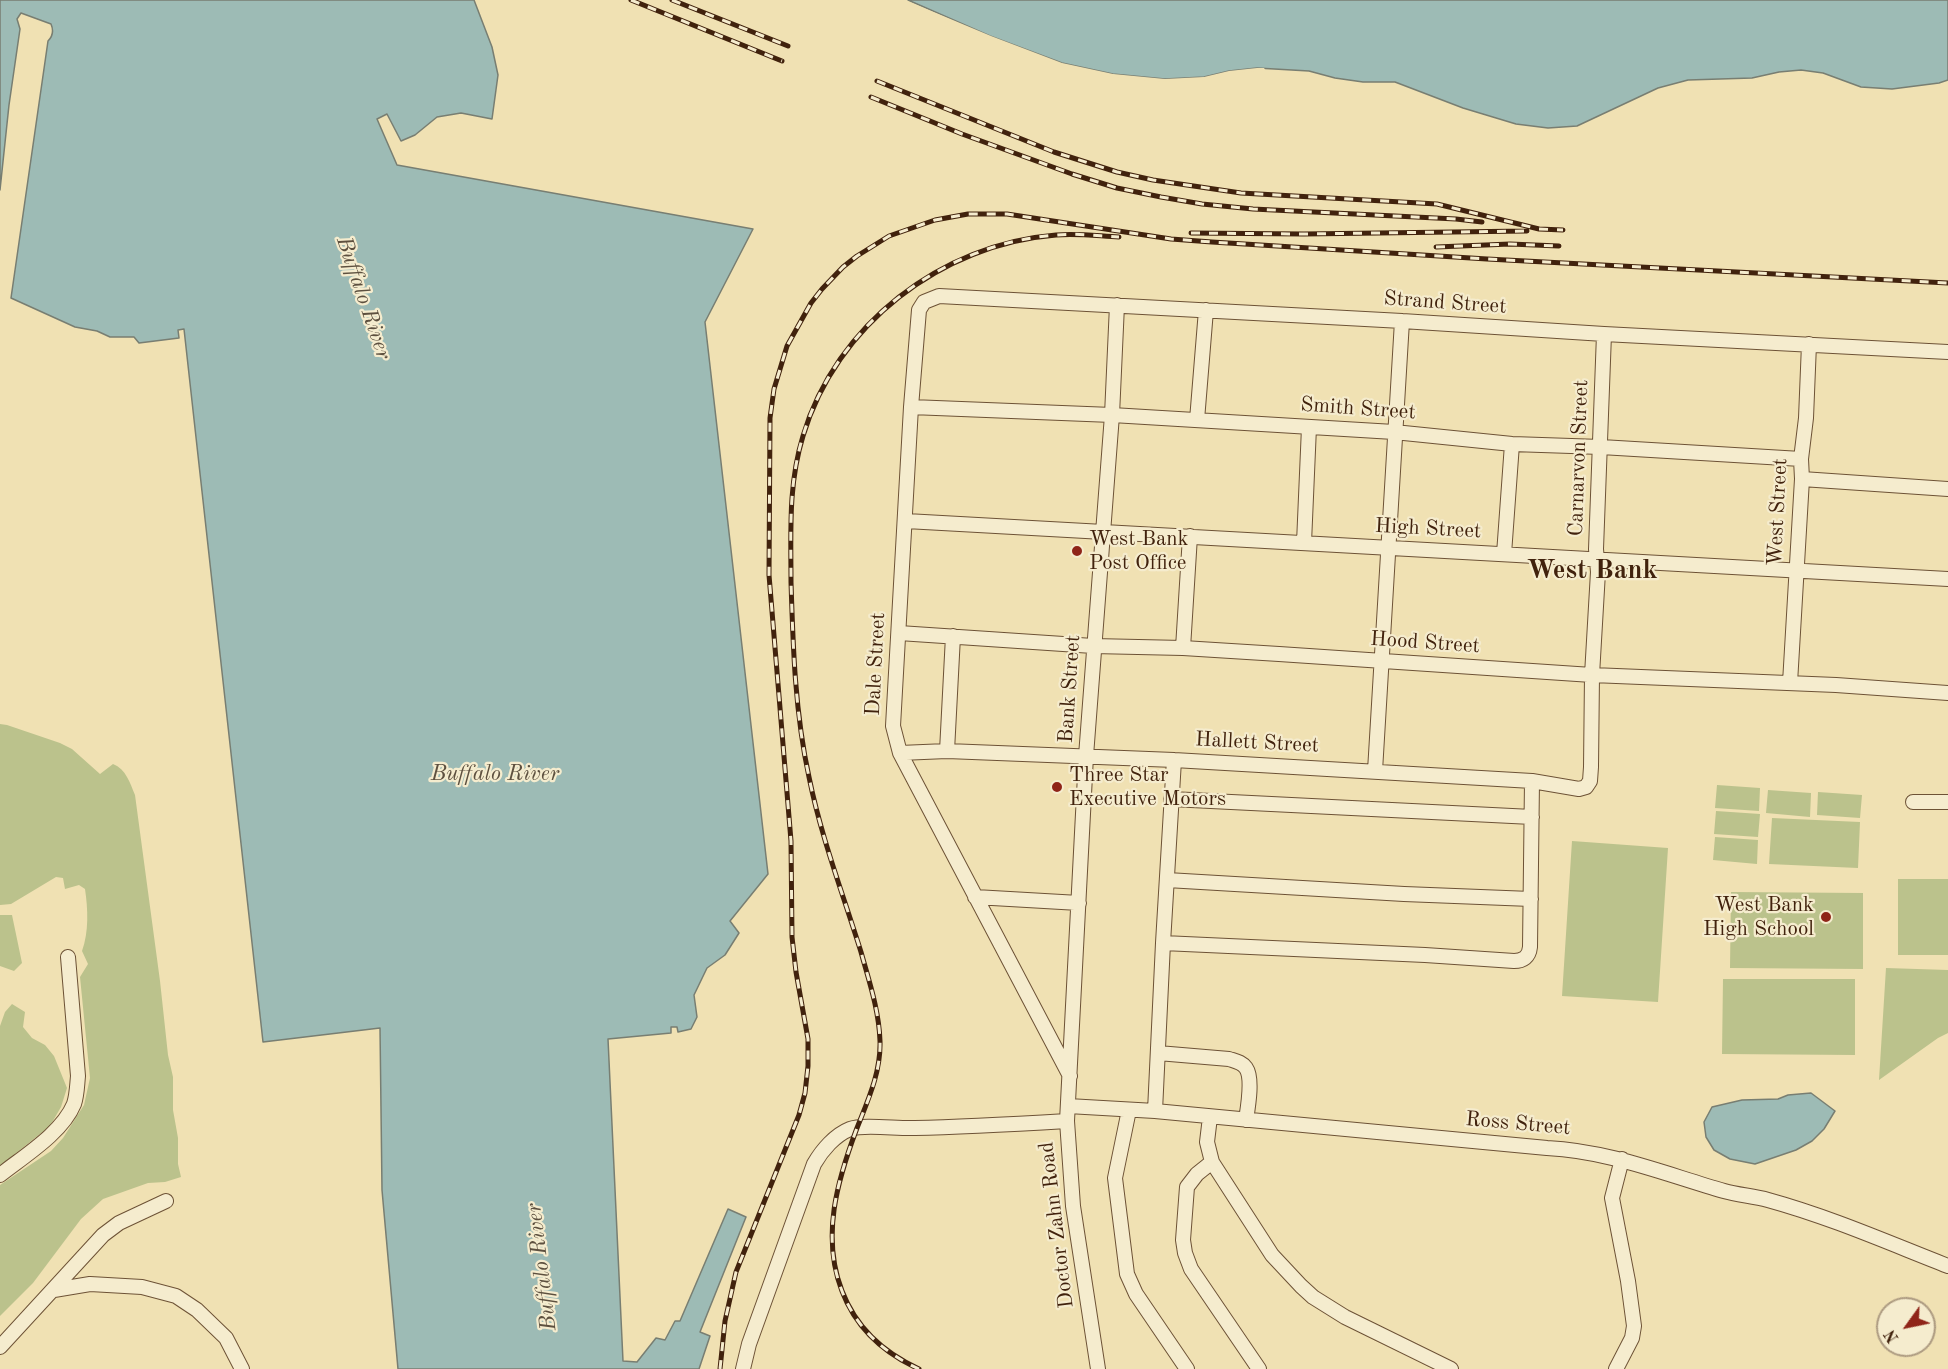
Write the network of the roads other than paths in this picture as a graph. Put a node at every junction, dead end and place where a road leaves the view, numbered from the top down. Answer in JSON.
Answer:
{"nodes":[{"id":1,"x":939,"y":296,"type":"joint"},
{"id":2,"x":1117,"y":305,"type":"junction"},
{"id":3,"x":1206,"y":310,"type":"junction"},
{"id":4,"x":1402,"y":321,"type":"junction"},
{"id":5,"x":1604,"y":334,"type":"junction"},
{"id":6,"x":1809,"y":344,"type":"junction"},
{"id":7,"x":1948,"y":352,"type":"edge"},
{"id":8,"x":911,"y":407,"type":"junction"},
{"id":9,"x":1113,"y":415,"type":"junction"},
{"id":10,"x":1197,"y":420,"type":"junction"},
{"id":11,"x":1309,"y":427,"type":"junction"},
{"id":12,"x":1394,"y":432,"type":"junction"},
{"id":13,"x":1512,"y":444,"type":"junction"},
{"id":14,"x":1601,"y":447,"type":"junction"},
{"id":15,"x":1801,"y":459,"type":"junction"},
{"id":16,"x":1802,"y":480,"type":"junction"},
{"id":17,"x":1948,"y":489,"type":"edge"},
{"id":18,"x":906,"y":521,"type":"junction"},
{"id":19,"x":1103,"y":531,"type":"junction"},
{"id":20,"x":1190,"y":536,"type":"junction"},
{"id":21,"x":1304,"y":543,"type":"junction"},
{"id":22,"x":1388,"y":548,"type":"junction"},
{"id":23,"x":1504,"y":554,"type":"junction"},
{"id":24,"x":1598,"y":558,"type":"junction"},
{"id":25,"x":1795,"y":570,"type":"junction"},
{"id":26,"x":1948,"y":579,"type":"edge"},
{"id":27,"x":899,"y":633,"type":"junction"},
{"id":28,"x":953,"y":636,"type":"junction"},
{"id":29,"x":1093,"y":646,"type":"junction"},
{"id":30,"x":1183,"y":648,"type":"junction"},
{"id":31,"x":1381,"y":660,"type":"junction"},
{"id":32,"x":1592,"y":675,"type":"junction"},
{"id":33,"x":1790,"y":683,"type":"junction"},
{"id":34,"x":1948,"y":693,"type":"edge"},
{"id":35,"x":947,"y":751,"type":"junction"},
{"id":36,"x":900,"y":753,"type":"junction"},
{"id":37,"x":1086,"y":756,"type":"junction"},
{"id":38,"x":1174,"y":760,"type":"junction"},
{"id":39,"x":1591,"y":763,"type":"joint"},
{"id":40,"x":1376,"y":771,"type":"junction"},
{"id":41,"x":1532,"y":781,"type":"junction"},
{"id":42,"x":1171,"y":799,"type":"junction"},
{"id":43,"x":1913,"y":801,"type":"dead end"},
{"id":44,"x":1948,"y":802,"type":"edge"},
{"id":45,"x":1532,"y":817,"type":"junction"},
{"id":46,"x":1167,"y":880,"type":"junction"},
{"id":47,"x":975,"y":897,"type":"junction"},
{"id":48,"x":1531,"y":899,"type":"junction"},
{"id":49,"x":1079,"y":903,"type":"junction"},
{"id":50,"x":1162,"y":943,"type":"junction"},
{"id":51,"x":68,"y":957,"type":"dead end"},
{"id":52,"x":1158,"y":1053,"type":"junction"},
{"id":53,"x":1070,"y":1076,"type":"junction"},
{"id":54,"x":1068,"y":1106,"type":"junction"},
{"id":55,"x":1129,"y":1110,"type":"junction"},
{"id":56,"x":1155,"y":1111,"type":"junction"},
{"id":57,"x":1210,"y":1117,"type":"junction"},
{"id":58,"x":1246,"y":1120,"type":"junction"},
{"id":59,"x":1067,"y":1121,"type":"junction"},
{"id":60,"x":1622,"y":1159,"type":"junction"},
{"id":61,"x":1212,"y":1162,"type":"junction"},
{"id":62,"x":0,"y":1175,"type":"edge"},
{"id":63,"x":166,"y":1201,"type":"dead end"},
{"id":64,"x":1948,"y":1266,"type":"edge"},
{"id":65,"x":54,"y":1290,"type":"junction"},
{"id":66,"x":0,"y":1347,"type":"edge"},
{"id":67,"x":242,"y":1369,"type":"edge"},
{"id":68,"x":743,"y":1369,"type":"edge"},
{"id":69,"x":1098,"y":1369,"type":"edge"},
{"id":70,"x":1187,"y":1369,"type":"edge"},
{"id":71,"x":1259,"y":1369,"type":"edge"},
{"id":72,"x":1451,"y":1369,"type":"edge"},
{"id":73,"x":1616,"y":1369,"type":"edge"}],
"edges":[{"from":1,"to":2,"type":"street","name":"Strand Street"},
{"from":1,"to":8,"type":"street","name":"Dale Street"},
{"from":2,"to":3,"type":"street","name":"Strand Street"},
{"from":2,"to":9,"type":"street","name":"Bank Street"},
{"from":3,"to":4,"type":"street","name":"Strand Street"},
{"from":3,"to":10,"type":"street"},
{"from":4,"to":5,"type":"street","name":"Strand Street"},
{"from":4,"to":12,"type":"street"},
{"from":5,"to":6,"type":"street","name":"Strand Street"},
{"from":5,"to":14,"type":"street","name":"Carnarvon Street"},
{"from":6,"to":7,"type":"street","name":"Strand Street"},
{"from":6,"to":15,"type":"street","name":"West Street"},
{"from":8,"to":9,"type":"street","name":"Smith Street"},
{"from":8,"to":18,"type":"street","name":"Dale Street"},
{"from":9,"to":10,"type":"street","name":"Smith Street"},
{"from":9,"to":19,"type":"street","name":"Bank Street"},
{"from":10,"to":11,"type":"street","name":"Smith Street"},
{"from":11,"to":12,"type":"street","name":"Smith Street"},
{"from":11,"to":21,"type":"street"},
{"from":12,"to":13,"type":"street","name":"Smith Street"},
{"from":12,"to":22,"type":"street"},
{"from":13,"to":14,"type":"street","name":"Smith Street"},
{"from":13,"to":23,"type":"street"},
{"from":14,"to":15,"type":"street","name":"Smith Street"},
{"from":14,"to":24,"type":"street","name":"Carnarvon Street"},
{"from":15,"to":16,"type":"street","name":"West Street"},
{"from":16,"to":17,"type":"street"},
{"from":16,"to":25,"type":"street","name":"West Street"},
{"from":18,"to":19,"type":"street","name":"High Street"},
{"from":18,"to":27,"type":"street","name":"Dale Street"},
{"from":19,"to":20,"type":"street","name":"High Street"},
{"from":19,"to":29,"type":"street","name":"Bank Street"},
{"from":20,"to":21,"type":"street","name":"High Street"},
{"from":20,"to":30,"type":"street"},
{"from":21,"to":22,"type":"street","name":"High Street"},
{"from":22,"to":23,"type":"street","name":"High Street"},
{"from":22,"to":31,"type":"street"},
{"from":23,"to":24,"type":"street","name":"High Street"},
{"from":24,"to":25,"type":"street","name":"High Street"},
{"from":24,"to":32,"type":"street","name":"Carnarvon Street"},
{"from":25,"to":26,"type":"street","name":"High Street"},
{"from":25,"to":33,"type":"street","name":"West Street"},
{"from":27,"to":28,"type":"street","name":"Hood Street"},
{"from":27,"to":36,"type":"street","name":"Dale Street"},
{"from":28,"to":29,"type":"street","name":"Hood Street"},
{"from":28,"to":35,"type":"street"},
{"from":29,"to":30,"type":"street","name":"Hood Street"},
{"from":29,"to":37,"type":"street","name":"Bank Street"},
{"from":30,"to":31,"type":"street","name":"Hood Street"},
{"from":31,"to":32,"type":"street","name":"Hood Street"},
{"from":31,"to":40,"type":"street"},
{"from":32,"to":33,"type":"street","name":"Hood Street"},
{"from":32,"to":39,"type":"street","name":"Carnarvon Street"},
{"from":33,"to":34,"type":"street","name":"Hood Street"},
{"from":35,"to":36,"type":"street","name":"Hallett Street"},
{"from":35,"to":37,"type":"street","name":"Hallett Street"},
{"from":36,"to":47,"type":"street","name":"Dale Street"},
{"from":37,"to":38,"type":"street","name":"Hallett Street"},
{"from":37,"to":49,"type":"street","name":"Bank Street"},
{"from":38,"to":40,"type":"street","name":"Hallett Street"},
{"from":38,"to":42,"type":"street"},
{"from":39,"to":41,"type":"street","name":"Hallett Street"},
{"from":40,"to":41,"type":"street","name":"Hallett Street"},
{"from":41,"to":45,"type":"street"},
{"from":42,"to":45,"type":"street"},
{"from":42,"to":46,"type":"street"},
{"from":43,"to":44,"type":"street"},
{"from":45,"to":48,"type":"street"},
{"from":46,"to":48,"type":"street"},
{"from":46,"to":50,"type":"street"},
{"from":47,"to":49,"type":"street"},
{"from":47,"to":53,"type":"street","name":"Dale Street"},
{"from":48,"to":50,"type":"street"},
{"from":49,"to":53,"type":"street","name":"Bank Street"},
{"from":50,"to":52,"type":"street"},
{"from":51,"to":62,"type":"street"},
{"from":52,"to":56,"type":"street"},
{"from":52,"to":58,"type":"street"},
{"from":53,"to":54,"type":"street","name":"Doctor Zahn Road"},
{"from":54,"to":55,"type":"street","name":"Ross Street"},
{"from":54,"to":59,"type":"street","name":"Doctor Zahn Road"},
{"from":55,"to":56,"type":"street","name":"Ross Street"},
{"from":55,"to":70,"type":"street"},
{"from":56,"to":57,"type":"street","name":"Ross Street"},
{"from":57,"to":58,"type":"street","name":"Ross Street"},
{"from":57,"to":61,"type":"street"},
{"from":58,"to":60,"type":"street","name":"Ross Street"},
{"from":59,"to":68,"type":"street"},
{"from":59,"to":69,"type":"street","name":"Doctor Zahn Road"},
{"from":60,"to":64,"type":"street","name":"Ross Street"},
{"from":60,"to":73,"type":"street"},
{"from":61,"to":71,"type":"street"},
{"from":61,"to":72,"type":"street"},
{"from":63,"to":65,"type":"street"},
{"from":65,"to":66,"type":"street"},
{"from":65,"to":67,"type":"street"}]}
